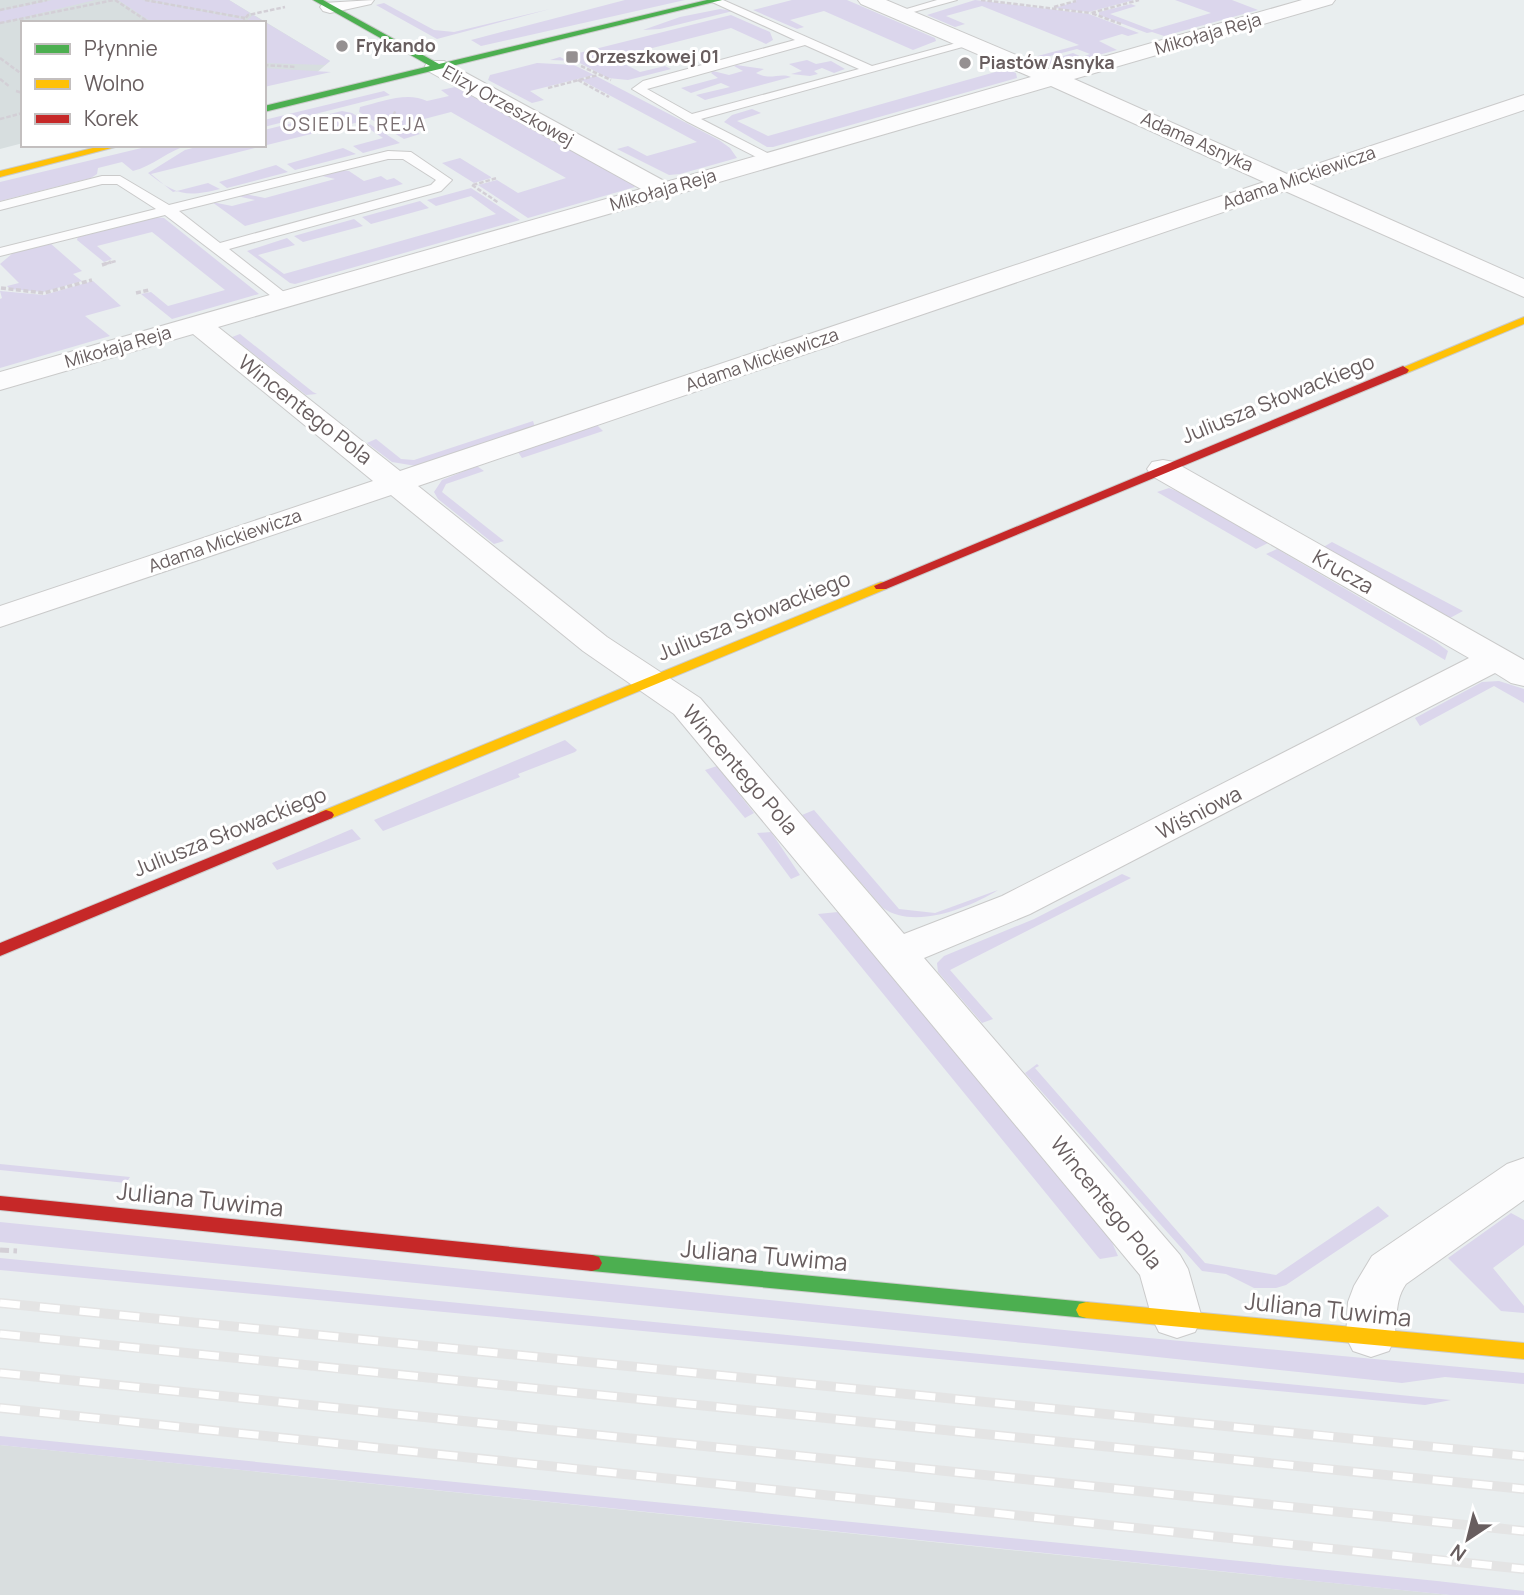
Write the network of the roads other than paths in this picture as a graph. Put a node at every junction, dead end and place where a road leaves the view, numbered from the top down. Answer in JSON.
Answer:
{"nodes":[{"id":1,"x":364,"y":0,"type":"edge"},
{"id":2,"x":717,"y":0,"type":"edge"},
{"id":3,"x":868,"y":0,"type":"edge"},
{"id":4,"x":951,"y":0,"type":"edge"},
{"id":5,"x":1325,"y":0,"type":"edge"},
{"id":6,"x":324,"y":4,"type":"edge"},
{"id":7,"x":899,"y":13,"type":"junction"},
{"id":8,"x":806,"y":41,"type":"junction"},
{"id":9,"x":971,"y":44,"type":"junction"},
{"id":10,"x":436,"y":66,"type":"junction"},
{"id":11,"x":869,"y":69,"type":"junction"},
{"id":12,"x":1052,"y":78,"type":"junction"},
{"id":13,"x":1524,"y":102,"type":"edge"},
{"id":14,"x":266,"y":108,"type":"edge"},
{"id":15,"x":690,"y":118,"type":"junction"},
{"id":16,"x":110,"y":147,"type":"edge"},
{"id":17,"x":770,"y":160,"type":"junction"},
{"id":18,"x":0,"y":174,"type":"edge"},
{"id":19,"x":1288,"y":182,"type":"junction"},
{"id":20,"x":662,"y":190,"type":"junction"},
{"id":21,"x":0,"y":206,"type":"edge"},
{"id":22,"x":166,"y":210,"type":"junction"},
{"id":23,"x":217,"y":248,"type":"junction"},
{"id":24,"x":0,"y":252,"type":"edge"},
{"id":25,"x":1524,"y":289,"type":"edge"},
{"id":26,"x":284,"y":299,"type":"junction"},
{"id":27,"x":1524,"y":320,"type":"edge"},
{"id":28,"x":197,"y":324,"type":"junction"},
{"id":29,"x":0,"y":381,"type":"edge"},
{"id":30,"x":1163,"y":469,"type":"junction"},
{"id":31,"x":397,"y":483,"type":"junction"},
{"id":32,"x":0,"y":617,"type":"edge"},
{"id":33,"x":1510,"y":667,"type":"edge"},
{"id":34,"x":652,"y":681,"type":"junction"},
{"id":35,"x":0,"y":950,"type":"edge"},
{"id":36,"x":896,"y":953,"type":"junction"},
{"id":37,"x":1524,"y":1176,"type":"edge"},
{"id":38,"x":0,"y":1203,"type":"edge"},
{"id":39,"x":1177,"y":1318,"type":"junction"},
{"id":40,"x":1371,"y":1337,"type":"junction"},
{"id":41,"x":1524,"y":1351,"type":"edge"}],
"edges":[{"from":1,"to":6,"type":"street"},
{"from":2,"to":8,"type":"lane"},
{"from":2,"to":10,"type":"street"},
{"from":3,"to":7,"type":"street","name":"Adama Asnyka"},
{"from":4,"to":7,"type":"lane"},
{"from":5,"to":12,"type":"street","name":"Mikołaja Reja"},
{"from":6,"to":10,"type":"street","name":"Elizy Orzeszkowej"},
{"from":7,"to":9,"type":"street","name":"Adama Asnyka"},
{"from":8,"to":11,"type":"lane"},
{"from":8,"to":15,"type":"lane"},
{"from":9,"to":11,"type":"lane"},
{"from":9,"to":12,"type":"street","name":"Adama Asnyka"},
{"from":10,"to":14,"type":"street"},
{"from":10,"to":20,"type":"street","name":"Elizy Orzeszkowej"},
{"from":11,"to":15,"type":"lane"},
{"from":12,"to":17,"type":"street","name":"Mikołaja Reja"},
{"from":12,"to":19,"type":"street","name":"Adama Asnyka"},
{"from":13,"to":19,"type":"street","name":"Adama Mickiewicza"},
{"from":15,"to":17,"type":"lane"},
{"from":16,"to":18,"type":"street"},
{"from":17,"to":20,"type":"street","name":"Mikołaja Reja"},
{"from":19,"to":25,"type":"street","name":"Adama Asnyka"},
{"from":19,"to":31,"type":"street","name":"Adama Mickiewicza"},
{"from":20,"to":26,"type":"street","name":"Mikołaja Reja"},
{"from":21,"to":22,"type":"lane"},
{"from":22,"to":23,"type":"lane"},
{"from":22,"to":23,"type":"lane"},
{"from":22,"to":24,"type":"lane"},
{"from":23,"to":26,"type":"lane"},
{"from":26,"to":28,"type":"street","name":"Mikołaja Reja"},
{"from":27,"to":30,"type":"street","name":"Juliusza Słowackiego"},
{"from":28,"to":29,"type":"street","name":"Mikołaja Reja"},
{"from":28,"to":31,"type":"street","name":"Wincentego Pola"},
{"from":30,"to":33,"type":"street","name":"Krucza"},
{"from":30,"to":34,"type":"street","name":"Juliusza Słowackiego"},
{"from":31,"to":32,"type":"street","name":"Adama Mickiewicza"},
{"from":31,"to":34,"type":"street","name":"Wincentego Pola"},
{"from":33,"to":36,"type":"street","name":"Wiśniowa"},
{"from":34,"to":35,"type":"street","name":"Juliusza Słowackiego"},
{"from":34,"to":36,"type":"street","name":"Wincentego Pola"},
{"from":36,"to":39,"type":"street","name":"Wincentego Pola"},
{"from":37,"to":40,"type":"street"},
{"from":38,"to":39,"type":"street","name":"Juliana Tuwima"},
{"from":39,"to":40,"type":"street","name":"Juliana Tuwima"},
{"from":40,"to":41,"type":"street","name":"Juliana Tuwima"}]}
